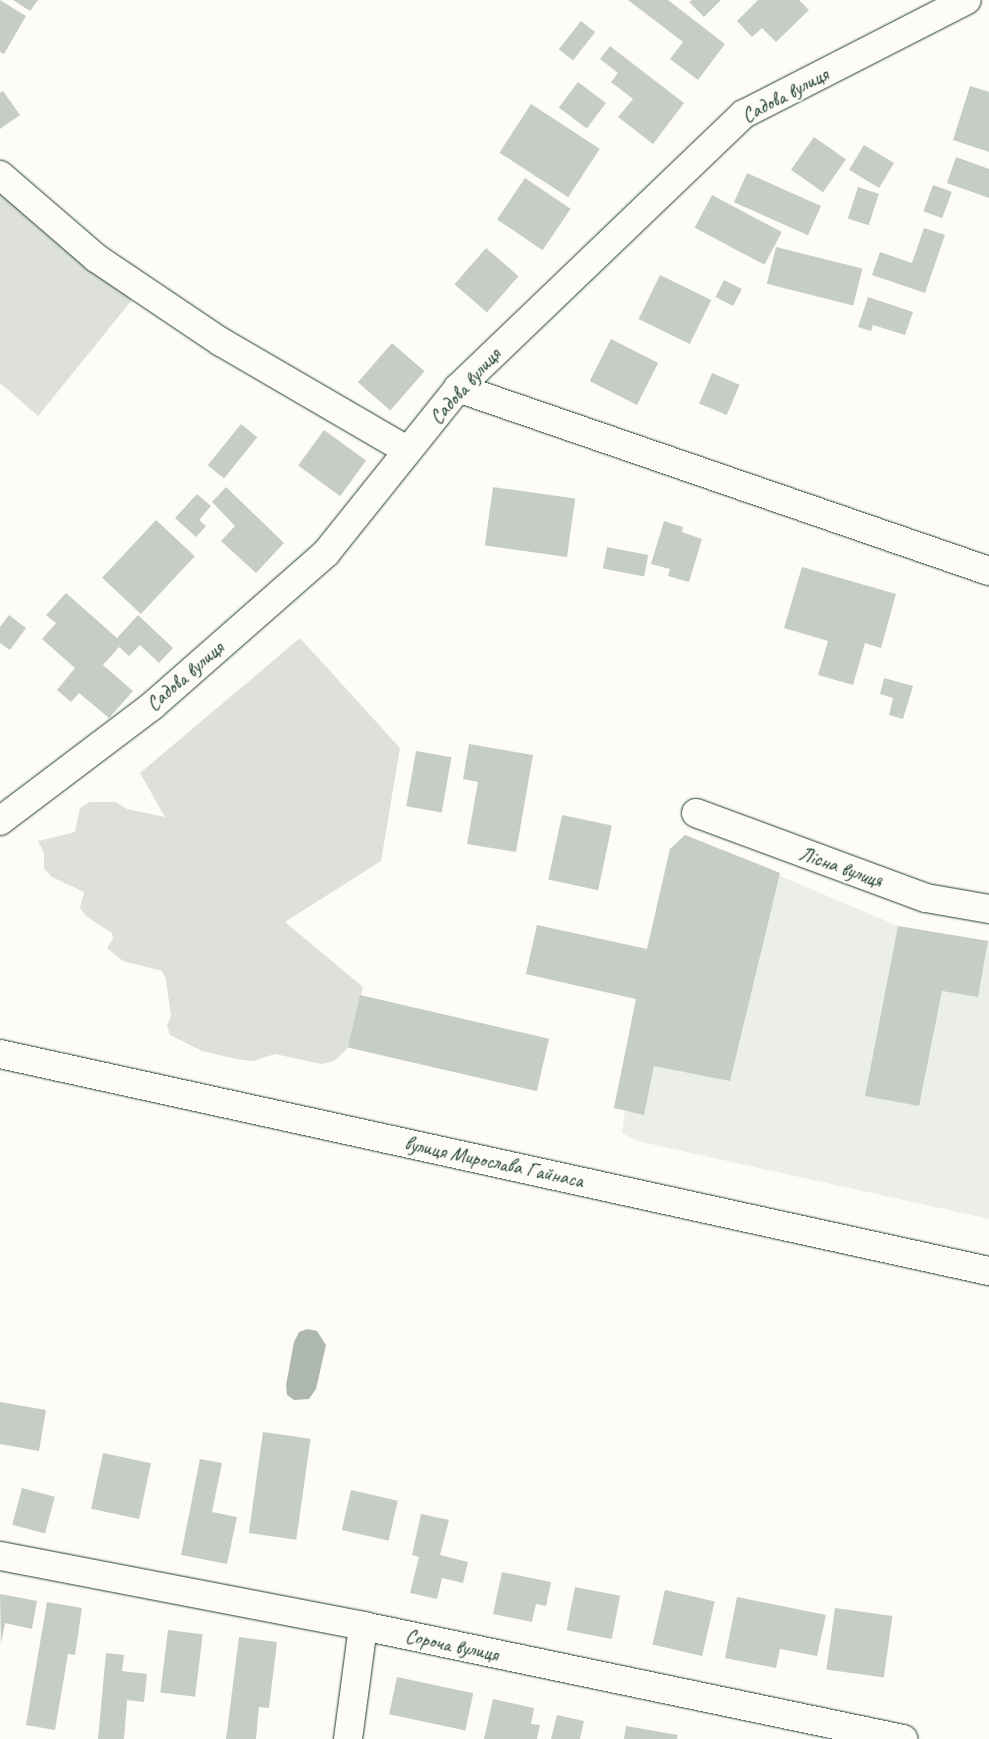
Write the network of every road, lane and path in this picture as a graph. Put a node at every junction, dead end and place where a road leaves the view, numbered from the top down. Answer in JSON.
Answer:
{"nodes":[{"id":1,"x":966,"y":0,"type":"edge"},
{"id":2,"x":0,"y":175,"type":"edge"},
{"id":3,"x":458,"y":388,"type":"junction"},
{"id":4,"x":408,"y":451,"type":"junction"},
{"id":5,"x":989,"y":571,"type":"edge"},
{"id":6,"x":696,"y":813,"type":"dead end"},
{"id":7,"x":0,"y":821,"type":"edge"},
{"id":8,"x":989,"y":909,"type":"edge"},
{"id":9,"x":0,"y":1054,"type":"edge"},
{"id":10,"x":989,"y":1270,"type":"edge"},
{"id":11,"x":0,"y":1556,"type":"edge"},
{"id":12,"x":363,"y":1626,"type":"junction"},
{"id":13,"x":348,"y":1739,"type":"edge"},
{"id":14,"x":903,"y":1739,"type":"edge"}],
"edges":[{"from":1,"to":3,"type":"street","name":"Садова вулиця"},
{"from":2,"to":4,"type":"street"},
{"from":3,"to":4,"type":"street","name":"Садова вулиця"},
{"from":3,"to":5,"type":"street"},
{"from":4,"to":7,"type":"street","name":"Садова вулиця"},
{"from":6,"to":8,"type":"street","name":"Лісна вулиця"},
{"from":9,"to":10,"type":"street","name":"вулиця Мирослава Гайнаса"},
{"from":11,"to":12,"type":"street","name":"Сороча вулиця"},
{"from":12,"to":13,"type":"street"},
{"from":12,"to":14,"type":"street","name":"Сороча вулиця"}]}
